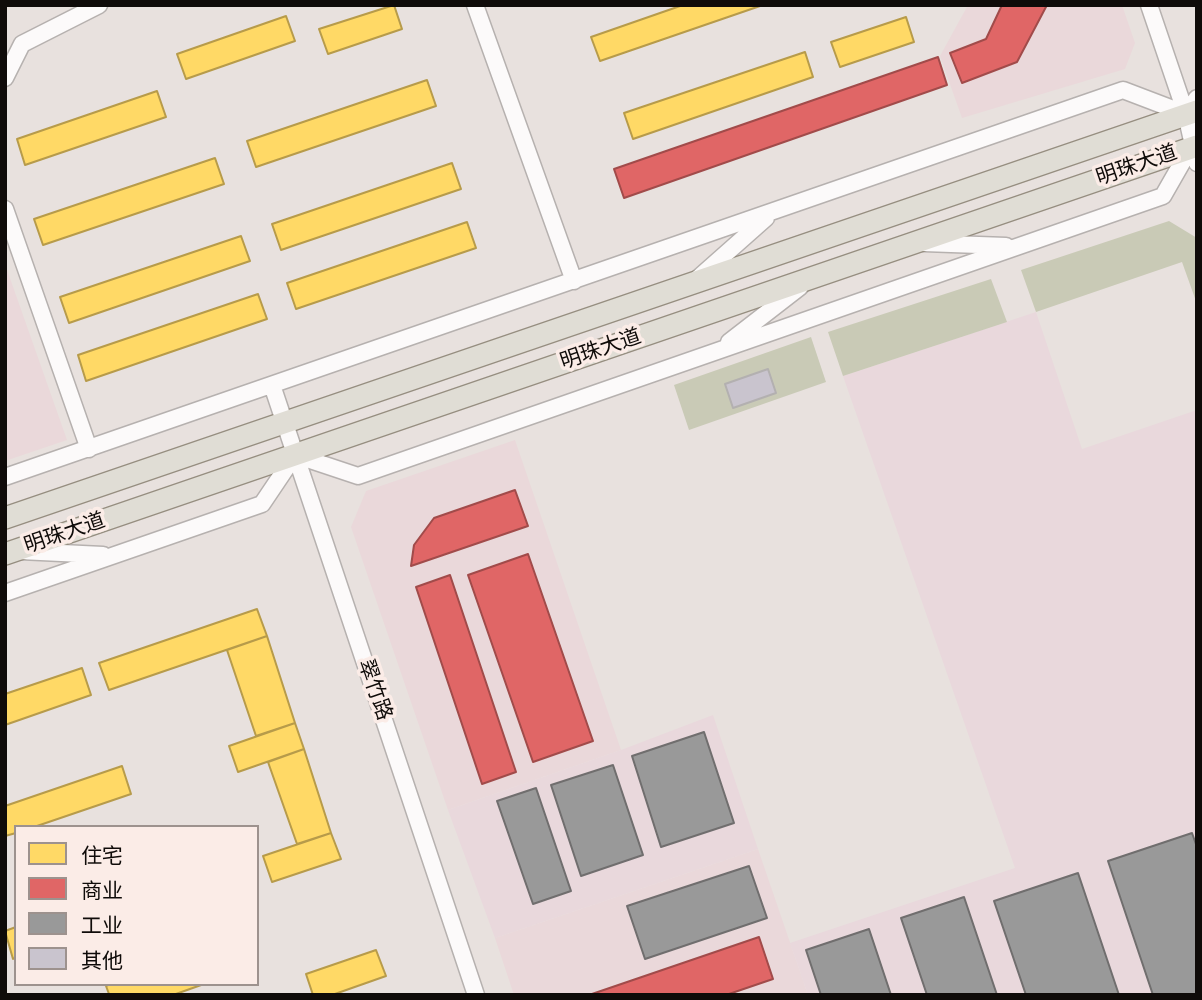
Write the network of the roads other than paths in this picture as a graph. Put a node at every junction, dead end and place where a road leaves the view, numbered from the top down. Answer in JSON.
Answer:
{"nodes":[{"id":1,"x":97,"y":5,"type":"edge"},
{"id":2,"x":475,"y":5,"type":"edge"},
{"id":3,"x":1149,"y":5,"type":"edge"},
{"id":4,"x":5,"y":78,"type":"edge"},
{"id":5,"x":1193,"y":108,"type":"edge"},
{"id":6,"x":1195,"y":151,"type":"edge"},
{"id":7,"x":1027,"y":169,"type":"junction"},
{"id":8,"x":1036,"y":201,"type":"junction"},
{"id":9,"x":5,"y":209,"type":"edge"},
{"id":10,"x":773,"y":212,"type":"junction"},
{"id":11,"x":914,"y":243,"type":"junction"},
{"id":12,"x":1018,"y":246,"type":"junction"},
{"id":13,"x":810,"y":278,"type":"junction"},
{"id":14,"x":573,"y":281,"type":"junction"},
{"id":15,"x":693,"y":283,"type":"junction"},
{"id":16,"x":719,"y":350,"type":"junction"},
{"id":17,"x":460,"y":363,"type":"junction"},
{"id":18,"x":272,"y":385,"type":"junction"},
{"id":19,"x":471,"y":394,"type":"junction"},
{"id":20,"x":284,"y":423,"type":"junction"},
{"id":21,"x":89,"y":449,"type":"junction"},
{"id":22,"x":295,"y":455,"type":"junction"},
{"id":23,"x":5,"y":477,"type":"edge"},
{"id":24,"x":5,"y":518,"type":"edge"},
{"id":25,"x":10,"y":553,"type":"edge"},
{"id":26,"x":112,"y":556,"type":"junction"},
{"id":27,"x":5,"y":593,"type":"edge"},
{"id":28,"x":476,"y":995,"type":"edge"}],
"edges":[{"from":1,"to":4,"type":"street"},
{"from":2,"to":14,"type":"street"},
{"from":3,"to":5,"type":"street"},
{"from":5,"to":6,"type":"street"},
{"from":5,"to":7,"type":"main road","name":"明珠大道"},
{"from":5,"to":10,"type":"street"},
{"from":6,"to":8,"type":"main road","name":"明珠大道"},
{"from":6,"to":12,"type":"street"},
{"from":7,"to":8,"type":"main road"},
{"from":7,"to":15,"type":"main road","name":"明珠大道"},
{"from":8,"to":11,"type":"main road","name":"明珠大道"},
{"from":9,"to":21,"type":"street"},
{"from":10,"to":14,"type":"street"},
{"from":10,"to":15,"type":"street"},
{"from":11,"to":12,"type":"street"},
{"from":11,"to":13,"type":"main road","name":"明珠大道"},
{"from":12,"to":16,"type":"street"},
{"from":13,"to":16,"type":"street"},
{"from":13,"to":19,"type":"main road","name":"明珠大道"},
{"from":14,"to":18,"type":"street"},
{"from":15,"to":17,"type":"main road","name":"明珠大道"},
{"from":16,"to":22,"type":"street"},
{"from":17,"to":19,"type":"main road"},
{"from":17,"to":20,"type":"main road","name":"明珠大道"},
{"from":18,"to":20,"type":"street","name":"翠竹路"},
{"from":18,"to":21,"type":"street"},
{"from":19,"to":22,"type":"main road","name":"明珠大道"},
{"from":20,"to":22,"type":"street","name":"翠竹路"},
{"from":20,"to":24,"type":"main road","name":"明珠大道"},
{"from":21,"to":23,"type":"street"},
{"from":22,"to":25,"type":"main road","name":"明珠大道"},
{"from":22,"to":26,"type":"street"},
{"from":22,"to":28,"type":"street","name":"翠竹路"},
{"from":25,"to":26,"type":"street"},
{"from":26,"to":27,"type":"street"}]}
